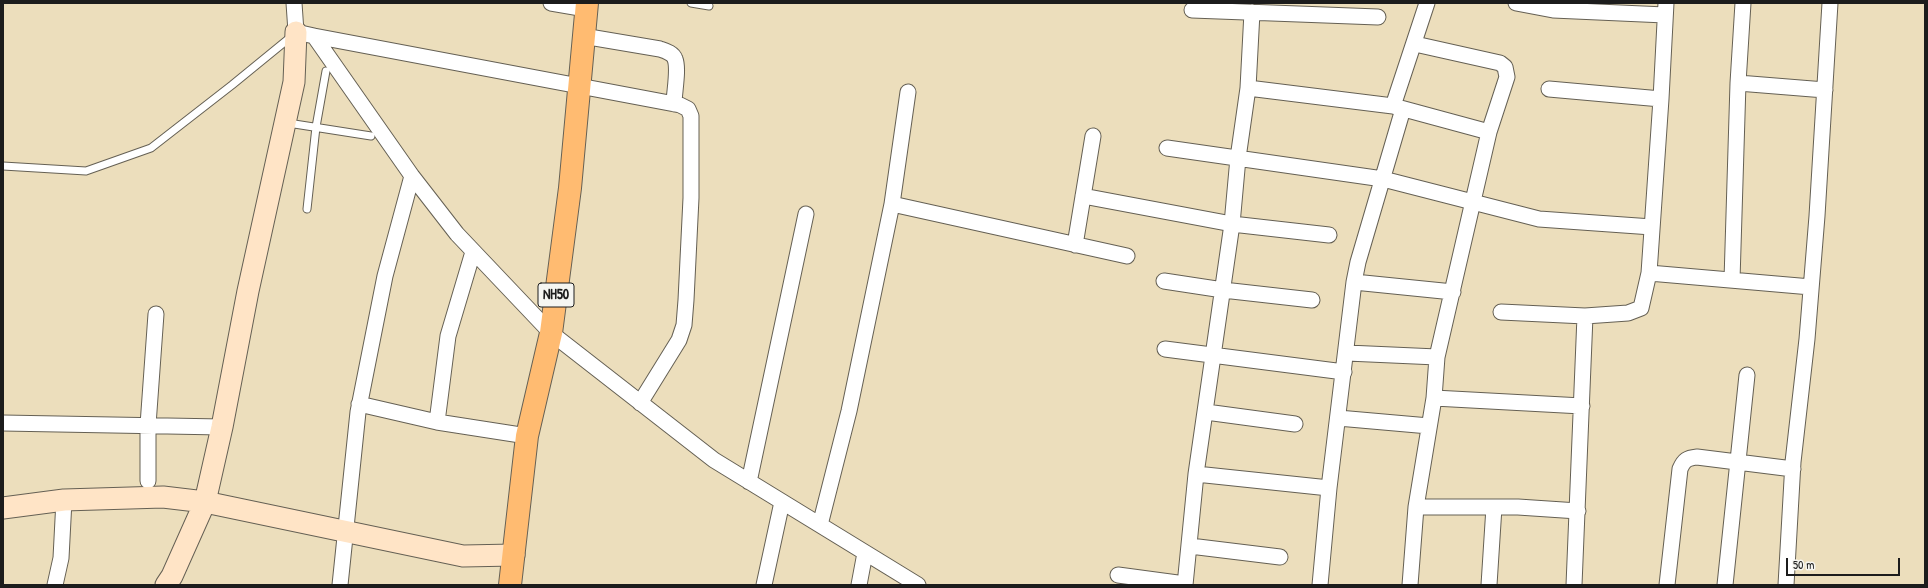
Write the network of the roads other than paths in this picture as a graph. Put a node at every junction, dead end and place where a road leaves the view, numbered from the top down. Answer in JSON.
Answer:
{"nodes":[{"id":1,"x":294,"y":3,"type":"edge"},
{"id":2,"x":551,"y":3,"type":"edge"},
{"id":3,"x":691,"y":3,"type":"edge"},
{"id":4,"x":1427,"y":3,"type":"edge"},
{"id":5,"x":1516,"y":3,"type":"edge"},
{"id":6,"x":1743,"y":3,"type":"edge"},
{"id":7,"x":1830,"y":3,"type":"edge"},
{"id":8,"x":587,"y":6,"type":"edge"},
{"id":9,"x":710,"y":6,"type":"dead end"},
{"id":10,"x":1665,"y":9,"type":"edge"},
{"id":11,"x":1192,"y":10,"type":"dead end"},
{"id":12,"x":1252,"y":12,"type":"junction"},
{"id":13,"x":1378,"y":16,"type":"dead end"},
{"id":14,"x":305,"y":34,"type":"junction"},
{"id":15,"x":583,"y":36,"type":"junction"},
{"id":16,"x":1415,"y":44,"type":"junction"},
{"id":17,"x":326,"y":71,"type":"dead end"},
{"id":18,"x":1738,"y":83,"type":"junction"},
{"id":19,"x":578,"y":85,"type":"junction"},
{"id":20,"x":1248,"y":88,"type":"junction"},
{"id":21,"x":1549,"y":89,"type":"dead end"},
{"id":22,"x":1825,"y":90,"type":"junction"},
{"id":23,"x":908,"y":92,"type":"dead end"},
{"id":24,"x":1661,"y":99,"type":"junction"},
{"id":25,"x":674,"y":104,"type":"junction"},
{"id":26,"x":1398,"y":108,"type":"junction"},
{"id":27,"x":285,"y":123,"type":"junction"},
{"id":28,"x":316,"y":127,"type":"junction"},
{"id":29,"x":1489,"y":132,"type":"junction"},
{"id":30,"x":371,"y":136,"type":"dead end"},
{"id":31,"x":1093,"y":136,"type":"dead end"},
{"id":32,"x":1167,"y":148,"type":"dead end"},
{"id":33,"x":1238,"y":158,"type":"junction"},
{"id":34,"x":3,"y":166,"type":"edge"},
{"id":35,"x":412,"y":176,"type":"junction"},
{"id":36,"x":1382,"y":179,"type":"junction"},
{"id":37,"x":1083,"y":196,"type":"junction"},
{"id":38,"x":1473,"y":202,"type":"junction"},
{"id":39,"x":892,"y":204,"type":"junction"},
{"id":40,"x":307,"y":209,"type":"dead end"},
{"id":41,"x":806,"y":214,"type":"dead end"},
{"id":42,"x":1232,"y":224,"type":"junction"},
{"id":43,"x":1652,"y":227,"type":"junction"},
{"id":44,"x":1329,"y":234,"type":"dead end"},
{"id":45,"x":1075,"y":245,"type":"junction"},
{"id":46,"x":474,"y":252,"type":"junction"},
{"id":47,"x":1127,"y":256,"type":"dead end"},
{"id":48,"x":1649,"y":273,"type":"junction"},
{"id":49,"x":1732,"y":280,"type":"junction"},
{"id":50,"x":1164,"y":281,"type":"dead end"},
{"id":51,"x":1354,"y":282,"type":"junction"},
{"id":52,"x":1811,"y":287,"type":"junction"},
{"id":53,"x":1223,"y":290,"type":"junction"},
{"id":54,"x":1453,"y":292,"type":"junction"},
{"id":55,"x":1312,"y":300,"type":"dead end"},
{"id":56,"x":1501,"y":312,"type":"dead end"},
{"id":57,"x":156,"y":314,"type":"dead end"},
{"id":58,"x":1585,"y":316,"type":"junction"},
{"id":59,"x":551,"y":333,"type":"junction"},
{"id":60,"x":1165,"y":349,"type":"dead end"},
{"id":61,"x":1347,"y":353,"type":"junction"},
{"id":62,"x":1214,"y":356,"type":"junction"},
{"id":63,"x":1437,"y":356,"type":"junction"},
{"id":64,"x":1344,"y":372,"type":"junction"},
{"id":65,"x":1747,"y":375,"type":"dead end"},
{"id":66,"x":1434,"y":398,"type":"junction"},
{"id":67,"x":640,"y":403,"type":"junction"},
{"id":68,"x":359,"y":404,"type":"junction"},
{"id":69,"x":1582,"y":406,"type":"junction"},
{"id":70,"x":1206,"y":412,"type":"junction"},
{"id":71,"x":1338,"y":418,"type":"junction"},
{"id":72,"x":437,"y":422,"type":"junction"},
{"id":73,"x":3,"y":423,"type":"edge"},
{"id":74,"x":1295,"y":424,"type":"dead end"},
{"id":75,"x":148,"y":425,"type":"junction"},
{"id":76,"x":1429,"y":426,"type":"junction"},
{"id":77,"x":222,"y":427,"type":"junction"},
{"id":78,"x":527,"y":436,"type":"junction"},
{"id":79,"x":1739,"y":462,"type":"junction"},
{"id":80,"x":1793,"y":469,"type":"junction"},
{"id":81,"x":1196,"y":474,"type":"junction"},
{"id":82,"x":148,"y":481,"type":"dead end"},
{"id":83,"x":749,"y":482,"type":"junction"},
{"id":84,"x":1330,"y":488,"type":"junction"},
{"id":85,"x":64,"y":500,"type":"junction"},
{"id":86,"x":205,"y":502,"type":"junction"},
{"id":87,"x":782,"y":502,"type":"junction"},
{"id":88,"x":1416,"y":507,"type":"junction"},
{"id":89,"x":1494,"y":507,"type":"junction"},
{"id":90,"x":3,"y":508,"type":"edge"},
{"id":91,"x":1578,"y":510,"type":"junction"},
{"id":92,"x":820,"y":525,"type":"junction"},
{"id":93,"x":344,"y":532,"type":"junction"},
{"id":94,"x":1190,"y":546,"type":"junction"},
{"id":95,"x":865,"y":553,"type":"junction"},
{"id":96,"x":514,"y":555,"type":"junction"},
{"id":97,"x":1280,"y":557,"type":"dead end"},
{"id":98,"x":1118,"y":575,"type":"dead end"},
{"id":99,"x":1185,"y":584,"type":"edge"},
{"id":100,"x":55,"y":585,"type":"edge"},
{"id":101,"x":166,"y":585,"type":"edge"},
{"id":102,"x":340,"y":585,"type":"edge"},
{"id":103,"x":510,"y":585,"type":"edge"},
{"id":104,"x":764,"y":585,"type":"edge"},
{"id":105,"x":859,"y":585,"type":"edge"},
{"id":106,"x":918,"y":585,"type":"edge"},
{"id":107,"x":1320,"y":585,"type":"edge"},
{"id":108,"x":1410,"y":585,"type":"edge"},
{"id":109,"x":1489,"y":585,"type":"edge"},
{"id":110,"x":1574,"y":585,"type":"edge"},
{"id":111,"x":1667,"y":585,"type":"edge"},
{"id":112,"x":1725,"y":585,"type":"edge"},
{"id":113,"x":1786,"y":585,"type":"edge"}],
"edges":[{"from":1,"to":14,"type":"street"},
{"from":2,"to":8,"type":"street"},
{"from":3,"to":9,"type":"lane"},
{"from":4,"to":16,"type":"street"},
{"from":5,"to":10,"type":"street"},
{"from":6,"to":18,"type":"street"},
{"from":7,"to":22,"type":"street"},
{"from":8,"to":15,"type":"highway","number":"NH50"},
{"from":10,"to":24,"type":"street"},
{"from":11,"to":12,"type":"street"},
{"from":12,"to":13,"type":"street"},
{"from":12,"to":20,"type":"street"},
{"from":14,"to":19,"type":"street"},
{"from":14,"to":27,"type":"street"},
{"from":14,"to":34,"type":"lane"},
{"from":14,"to":35,"type":"street"},
{"from":15,"to":19,"type":"highway","number":"NH50"},
{"from":15,"to":25,"type":"street"},
{"from":16,"to":26,"type":"street"},
{"from":16,"to":29,"type":"street"},
{"from":17,"to":28,"type":"lane"},
{"from":18,"to":22,"type":"street"},
{"from":18,"to":49,"type":"street"},
{"from":19,"to":25,"type":"street"},
{"from":19,"to":59,"type":"highway","number":"NH50"},
{"from":20,"to":26,"type":"street"},
{"from":20,"to":33,"type":"street"},
{"from":21,"to":24,"type":"street"},
{"from":22,"to":52,"type":"street"},
{"from":23,"to":39,"type":"street"},
{"from":24,"to":43,"type":"street"},
{"from":25,"to":67,"type":"street"},
{"from":26,"to":29,"type":"street"},
{"from":26,"to":36,"type":"street"},
{"from":27,"to":28,"type":"lane"},
{"from":27,"to":77,"type":"street"},
{"from":28,"to":30,"type":"lane"},
{"from":28,"to":40,"type":"lane"},
{"from":29,"to":38,"type":"street"},
{"from":31,"to":37,"type":"street"},
{"from":32,"to":33,"type":"street"},
{"from":33,"to":36,"type":"street"},
{"from":33,"to":42,"type":"street"},
{"from":35,"to":46,"type":"street"},
{"from":35,"to":68,"type":"street"},
{"from":36,"to":38,"type":"street"},
{"from":36,"to":51,"type":"street"},
{"from":37,"to":42,"type":"street"},
{"from":37,"to":45,"type":"street"},
{"from":38,"to":43,"type":"street"},
{"from":38,"to":54,"type":"street"},
{"from":39,"to":45,"type":"street"},
{"from":39,"to":92,"type":"street"},
{"from":41,"to":83,"type":"street"},
{"from":42,"to":44,"type":"street"},
{"from":42,"to":53,"type":"street"},
{"from":43,"to":48,"type":"street"},
{"from":45,"to":47,"type":"street"},
{"from":46,"to":59,"type":"street"},
{"from":46,"to":72,"type":"street"},
{"from":48,"to":49,"type":"street"},
{"from":48,"to":58,"type":"street"},
{"from":49,"to":52,"type":"street"},
{"from":50,"to":53,"type":"street"},
{"from":51,"to":54,"type":"street"},
{"from":51,"to":61,"type":"street"},
{"from":52,"to":80,"type":"street"},
{"from":53,"to":55,"type":"street"},
{"from":53,"to":62,"type":"street"},
{"from":54,"to":63,"type":"street"},
{"from":56,"to":58,"type":"street"},
{"from":57,"to":75,"type":"street"},
{"from":58,"to":69,"type":"street"},
{"from":59,"to":67,"type":"street"},
{"from":59,"to":78,"type":"highway","number":"NH50"},
{"from":60,"to":62,"type":"street"},
{"from":61,"to":63,"type":"street"},
{"from":61,"to":64,"type":"street"},
{"from":62,"to":64,"type":"street"},
{"from":62,"to":70,"type":"street"},
{"from":63,"to":66,"type":"street"},
{"from":64,"to":71,"type":"street"},
{"from":65,"to":79,"type":"street"},
{"from":66,"to":69,"type":"street"},
{"from":66,"to":76,"type":"street"},
{"from":67,"to":83,"type":"street"},
{"from":68,"to":72,"type":"street"},
{"from":68,"to":93,"type":"street"},
{"from":69,"to":91,"type":"street"},
{"from":70,"to":74,"type":"street"},
{"from":70,"to":81,"type":"street"},
{"from":71,"to":76,"type":"street"},
{"from":71,"to":84,"type":"street"},
{"from":72,"to":78,"type":"street"},
{"from":73,"to":75,"type":"street"},
{"from":75,"to":77,"type":"street"},
{"from":75,"to":82,"type":"street"},
{"from":76,"to":88,"type":"street"},
{"from":77,"to":86,"type":"street"},
{"from":78,"to":96,"type":"highway","number":"NH50"},
{"from":79,"to":80,"type":"street"},
{"from":79,"to":111,"type":"street"},
{"from":79,"to":112,"type":"street"},
{"from":80,"to":113,"type":"street"},
{"from":81,"to":84,"type":"street"},
{"from":81,"to":94,"type":"street"},
{"from":83,"to":87,"type":"street"},
{"from":84,"to":107,"type":"street"},
{"from":85,"to":86,"type":"street"},
{"from":85,"to":90,"type":"street"},
{"from":85,"to":100,"type":"street"},
{"from":86,"to":93,"type":"street"},
{"from":86,"to":101,"type":"street"},
{"from":87,"to":92,"type":"street"},
{"from":87,"to":104,"type":"street"},
{"from":88,"to":89,"type":"street"},
{"from":88,"to":108,"type":"street"},
{"from":89,"to":91,"type":"street"},
{"from":89,"to":109,"type":"street"},
{"from":91,"to":110,"type":"street"},
{"from":92,"to":95,"type":"street"},
{"from":93,"to":96,"type":"street"},
{"from":93,"to":102,"type":"street"},
{"from":94,"to":97,"type":"street"},
{"from":94,"to":99,"type":"street"},
{"from":95,"to":105,"type":"street"},
{"from":95,"to":106,"type":"street"},
{"from":96,"to":103,"type":"highway","number":"NH50"},
{"from":98,"to":99,"type":"street"}]}
